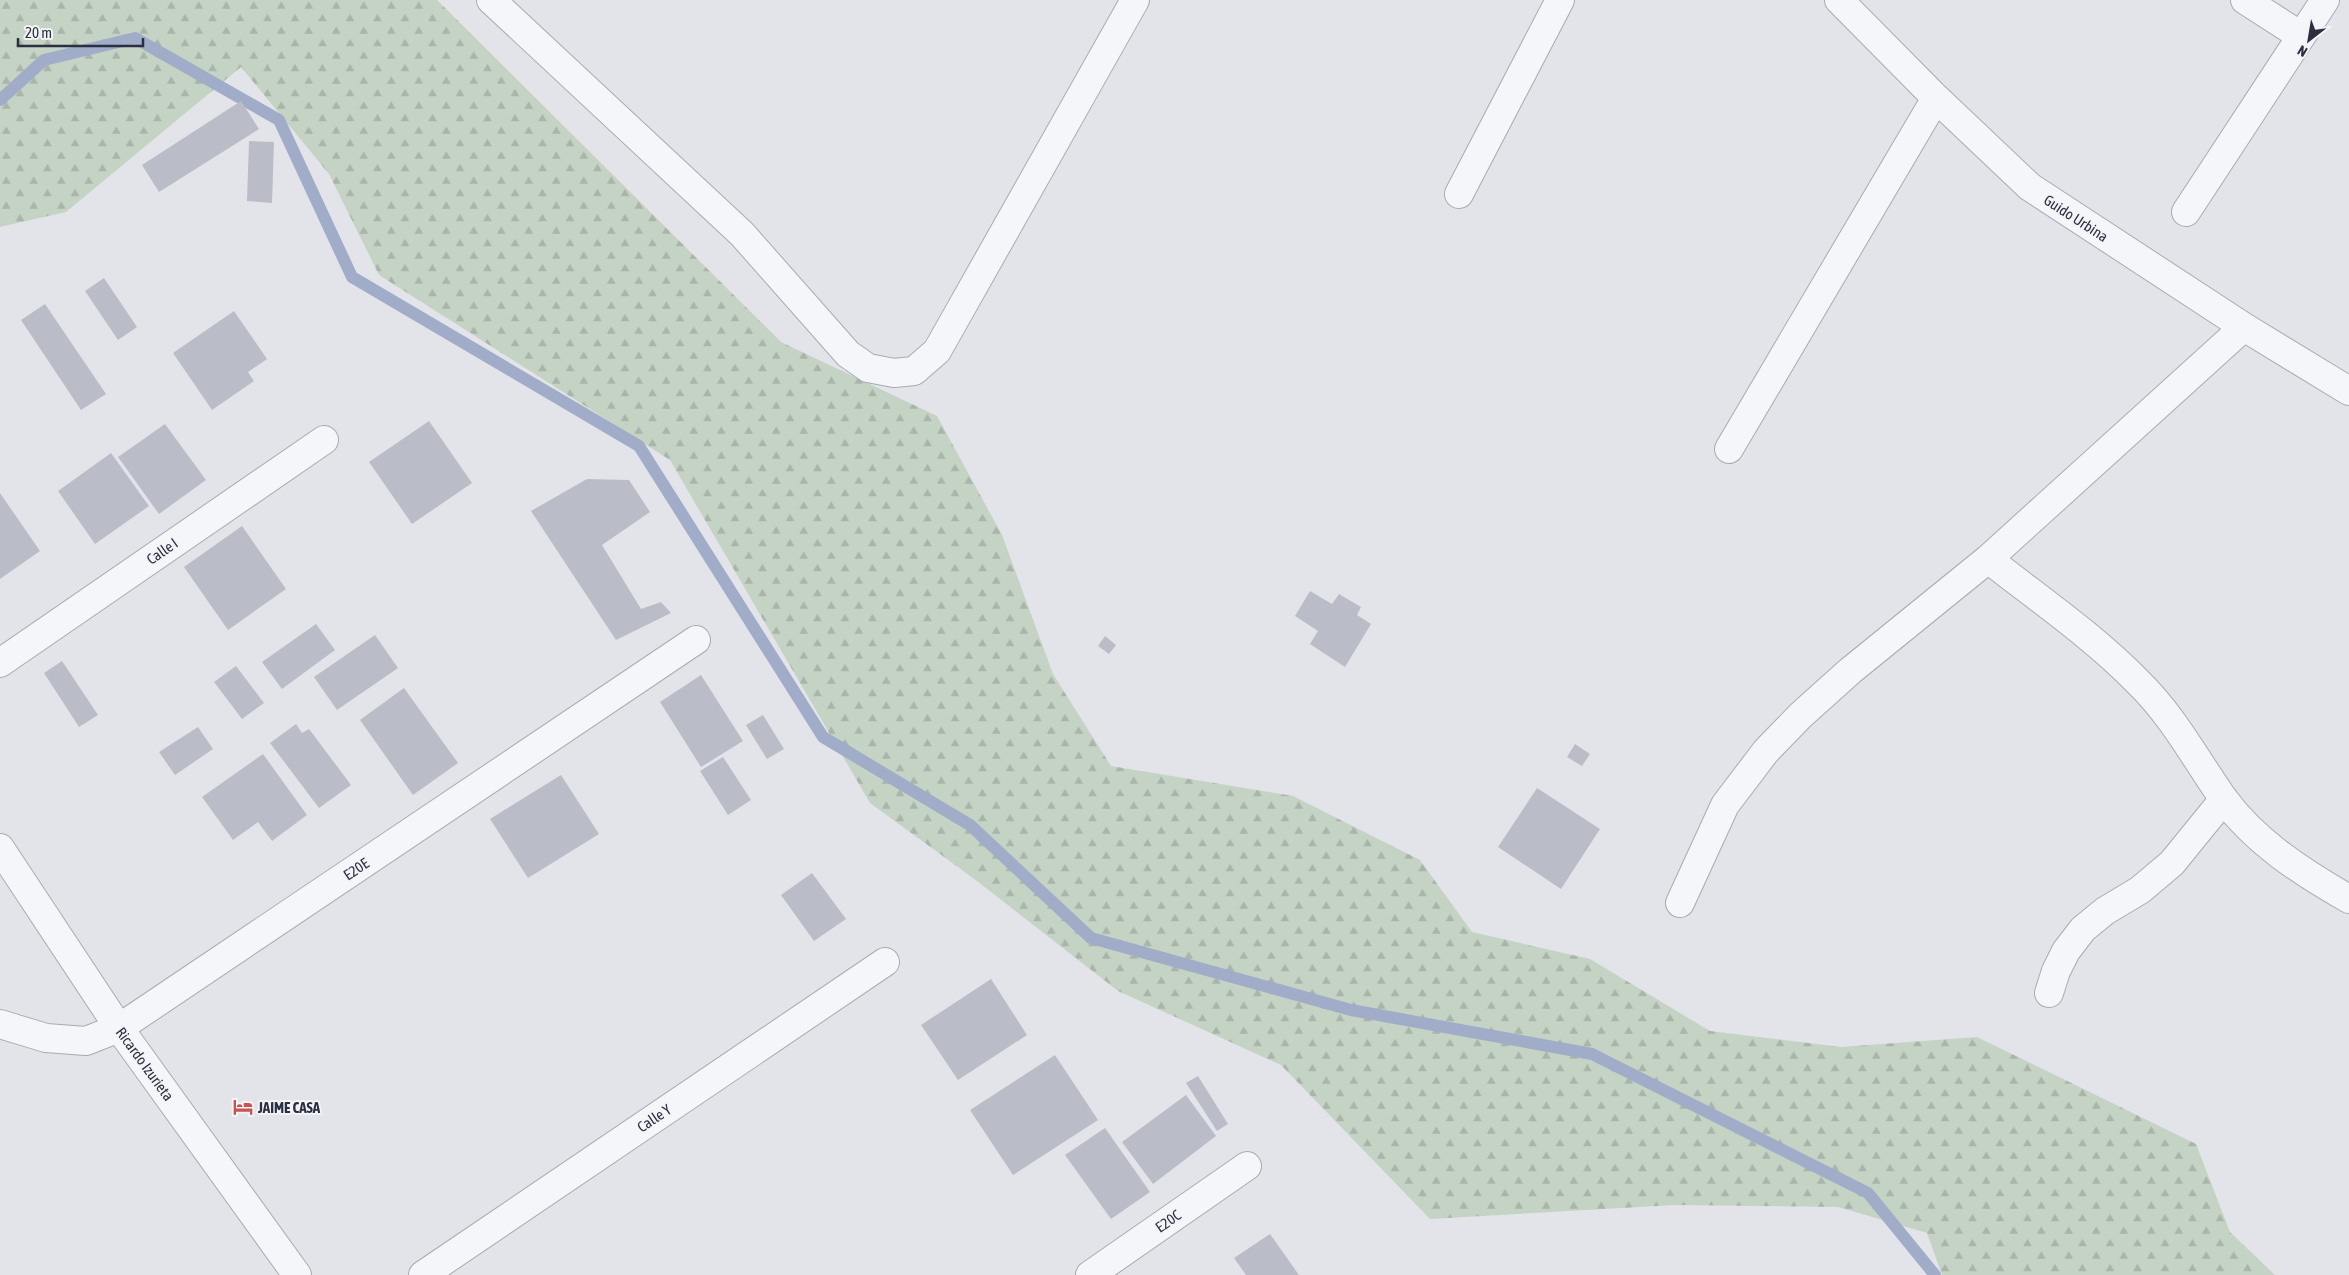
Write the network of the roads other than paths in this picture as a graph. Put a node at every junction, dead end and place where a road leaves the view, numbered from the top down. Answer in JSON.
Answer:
{"nodes":[{"id":1,"x":491,"y":0,"type":"edge"},
{"id":2,"x":1135,"y":0,"type":"edge"},
{"id":3,"x":1560,"y":0,"type":"edge"},
{"id":4,"x":1839,"y":0,"type":"edge"},
{"id":5,"x":2245,"y":0,"type":"edge"},
{"id":6,"x":2325,"y":0,"type":"edge"},
{"id":7,"x":2301,"y":36,"type":"junction"},
{"id":8,"x":1936,"y":98,"type":"junction"},
{"id":9,"x":1459,"y":194,"type":"dead end"},
{"id":10,"x":2186,"y":212,"type":"dead end"},
{"id":11,"x":2244,"y":327,"type":"junction"},
{"id":12,"x":2348,"y":388,"type":"edge"},
{"id":13,"x":324,"y":440,"type":"dead end"},
{"id":14,"x":1729,"y":449,"type":"dead end"},
{"id":15,"x":1988,"y":559,"type":"junction"},
{"id":16,"x":696,"y":640,"type":"dead end"},
{"id":17,"x":0,"y":663,"type":"edge"},
{"id":18,"x":2224,"y":799,"type":"junction"},
{"id":19,"x":0,"y":848,"type":"edge"},
{"id":20,"x":2349,"y":899,"type":"edge"},
{"id":21,"x":1680,"y":903,"type":"dead end"},
{"id":22,"x":885,"y":962,"type":"dead end"},
{"id":23,"x":2048,"y":993,"type":"dead end"},
{"id":24,"x":0,"y":1024,"type":"edge"},
{"id":25,"x":119,"y":1028,"type":"junction"},
{"id":26,"x":1246,"y":1166,"type":"dead end"},
{"id":27,"x":297,"y":1275,"type":"edge"},
{"id":28,"x":423,"y":1275,"type":"edge"},
{"id":29,"x":1090,"y":1275,"type":"edge"}],
"edges":[{"from":1,"to":2,"type":"street"},
{"from":3,"to":9,"type":"street"},
{"from":4,"to":8,"type":"street","name":"Guido Urbina"},
{"from":5,"to":7,"type":"street"},
{"from":6,"to":7,"type":"street"},
{"from":7,"to":10,"type":"street"},
{"from":8,"to":11,"type":"street","name":"Guido Urbina"},
{"from":8,"to":14,"type":"street"},
{"from":11,"to":12,"type":"street","name":"Guido Urbina"},
{"from":11,"to":15,"type":"street"},
{"from":13,"to":17,"type":"street","name":"Calle I"},
{"from":15,"to":18,"type":"street"},
{"from":15,"to":21,"type":"street"},
{"from":16,"to":25,"type":"street","name":"E20E"},
{"from":18,"to":20,"type":"street"},
{"from":18,"to":23,"type":"street"},
{"from":19,"to":25,"type":"street","name":"Ricardo Izurieta"},
{"from":22,"to":28,"type":"street","name":"Calle Y"},
{"from":24,"to":25,"type":"street","name":"E20E"},
{"from":25,"to":27,"type":"street","name":"Ricardo Izurieta"},
{"from":26,"to":29,"type":"street","name":"E20C"}]}
